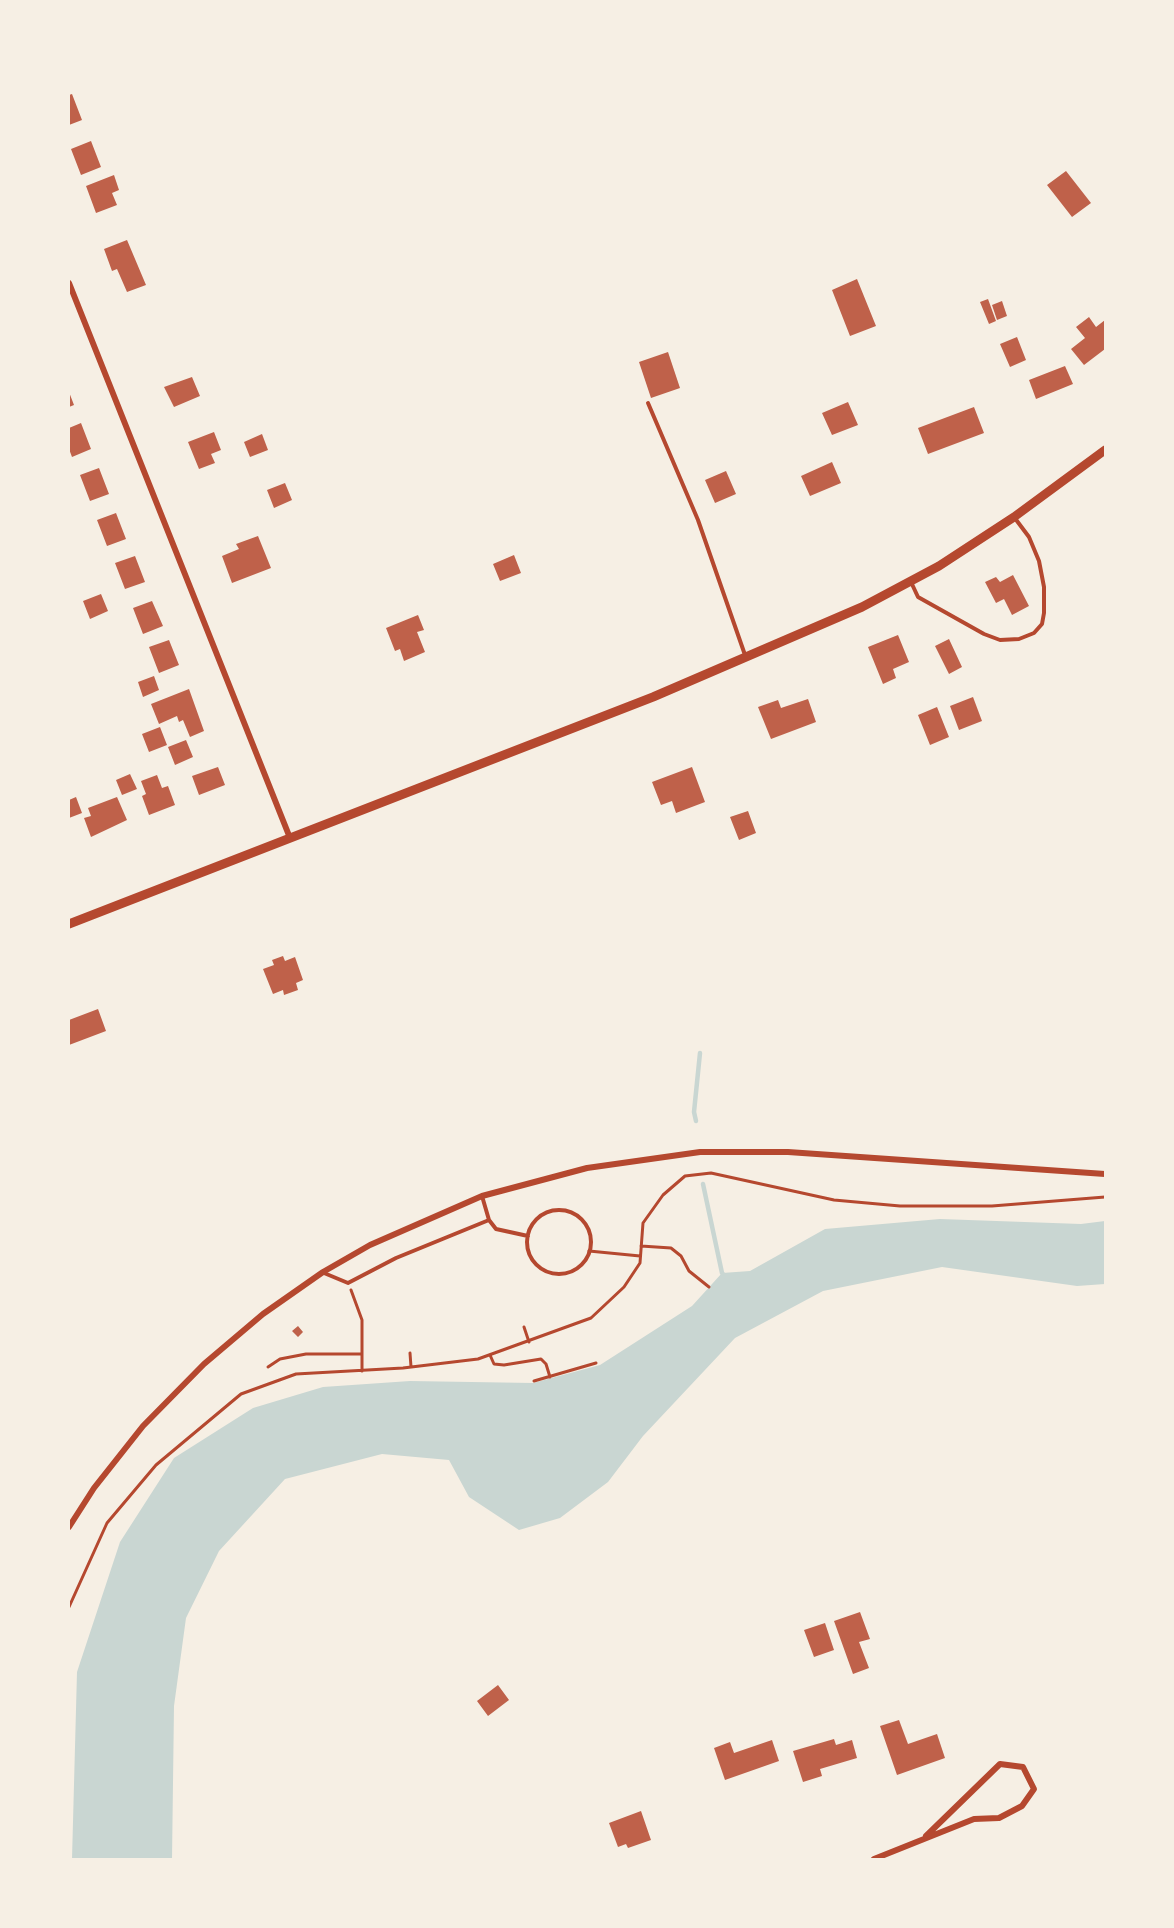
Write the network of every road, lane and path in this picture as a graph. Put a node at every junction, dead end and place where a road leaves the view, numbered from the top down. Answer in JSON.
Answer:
{"nodes":[{"id":1,"x":69,"y":283,"type":"edge"},
{"id":2,"x":648,"y":403,"type":"dead end"},
{"id":3,"x":1105,"y":450,"type":"edge"},
{"id":4,"x":1014,"y":517,"type":"junction"},
{"id":5,"x":911,"y":582,"type":"junction"},
{"id":6,"x":747,"y":658,"type":"junction"},
{"id":7,"x":290,"y":838,"type":"junction"},
{"id":8,"x":69,"y":924,"type":"edge"},
{"id":9,"x":1105,"y":1174,"type":"edge"},
{"id":10,"x":482,"y":1196,"type":"junction"},
{"id":11,"x":1105,"y":1197,"type":"edge"},
{"id":12,"x":489,"y":1220,"type":"junction"},
{"id":13,"x":528,"y":1236,"type":"junction"},
{"id":14,"x":641,"y":1246,"type":"junction"},
{"id":15,"x":589,"y":1251,"type":"junction"},
{"id":16,"x":640,"y":1256,"type":"junction"},
{"id":17,"x":323,"y":1272,"type":"junction"},
{"id":18,"x":348,"y":1283,"type":"junction"},
{"id":19,"x":709,"y":1287,"type":"dead end"},
{"id":20,"x":524,"y":1327,"type":"dead end"},
{"id":21,"x":529,"y":1342,"type":"junction"},
{"id":22,"x":410,"y":1353,"type":"dead end"},
{"id":23,"x":361,"y":1354,"type":"junction"},
{"id":24,"x":490,"y":1355,"type":"junction"},
{"id":25,"x":596,"y":1363,"type":"dead end"},
{"id":26,"x":268,"y":1367,"type":"dead end"},
{"id":27,"x":411,"y":1367,"type":"junction"},
{"id":28,"x":362,"y":1371,"type":"junction"},
{"id":29,"x":550,"y":1377,"type":"junction"},
{"id":30,"x":534,"y":1381,"type":"dead end"},
{"id":31,"x":69,"y":1527,"type":"edge"},
{"id":32,"x":69,"y":1607,"type":"edge"},
{"id":33,"x":926,"y":1836,"type":"junction"},
{"id":34,"x":874,"y":1859,"type":"edge"}],
"edges":[{"from":1,"to":7,"type":"street"},
{"from":2,"to":6,"type":"lane"},
{"from":3,"to":4,"type":"street"},
{"from":4,"to":5,"type":"street"},
{"from":4,"to":5,"type":"lane"},
{"from":5,"to":6,"type":"street"},
{"from":6,"to":7,"type":"street"},
{"from":7,"to":8,"type":"street"},
{"from":9,"to":10,"type":"street"},
{"from":10,"to":12,"type":"lane"},
{"from":10,"to":17,"type":"street"},
{"from":11,"to":14,"type":"path"},
{"from":12,"to":13,"type":"lane"},
{"from":12,"to":18,"type":"lane"},
{"from":13,"to":15,"type":"lane"},
{"from":13,"to":15,"type":"lane"},
{"from":14,"to":16,"type":"path"},
{"from":14,"to":19,"type":"path"},
{"from":15,"to":16,"type":"path"},
{"from":16,"to":21,"type":"path"},
{"from":17,"to":18,"type":"lane"},
{"from":17,"to":31,"type":"street"},
{"from":18,"to":23,"type":"path"},
{"from":20,"to":21,"type":"path"},
{"from":21,"to":24,"type":"path"},
{"from":22,"to":27,"type":"path"},
{"from":23,"to":26,"type":"path"},
{"from":23,"to":28,"type":"path"},
{"from":24,"to":27,"type":"path"},
{"from":24,"to":29,"type":"path"},
{"from":25,"to":29,"type":"path"},
{"from":27,"to":28,"type":"path"},
{"from":28,"to":32,"type":"path"},
{"from":29,"to":30,"type":"path"},
{"from":33,"to":33,"type":"street"},
{"from":33,"to":34,"type":"street"}]}
